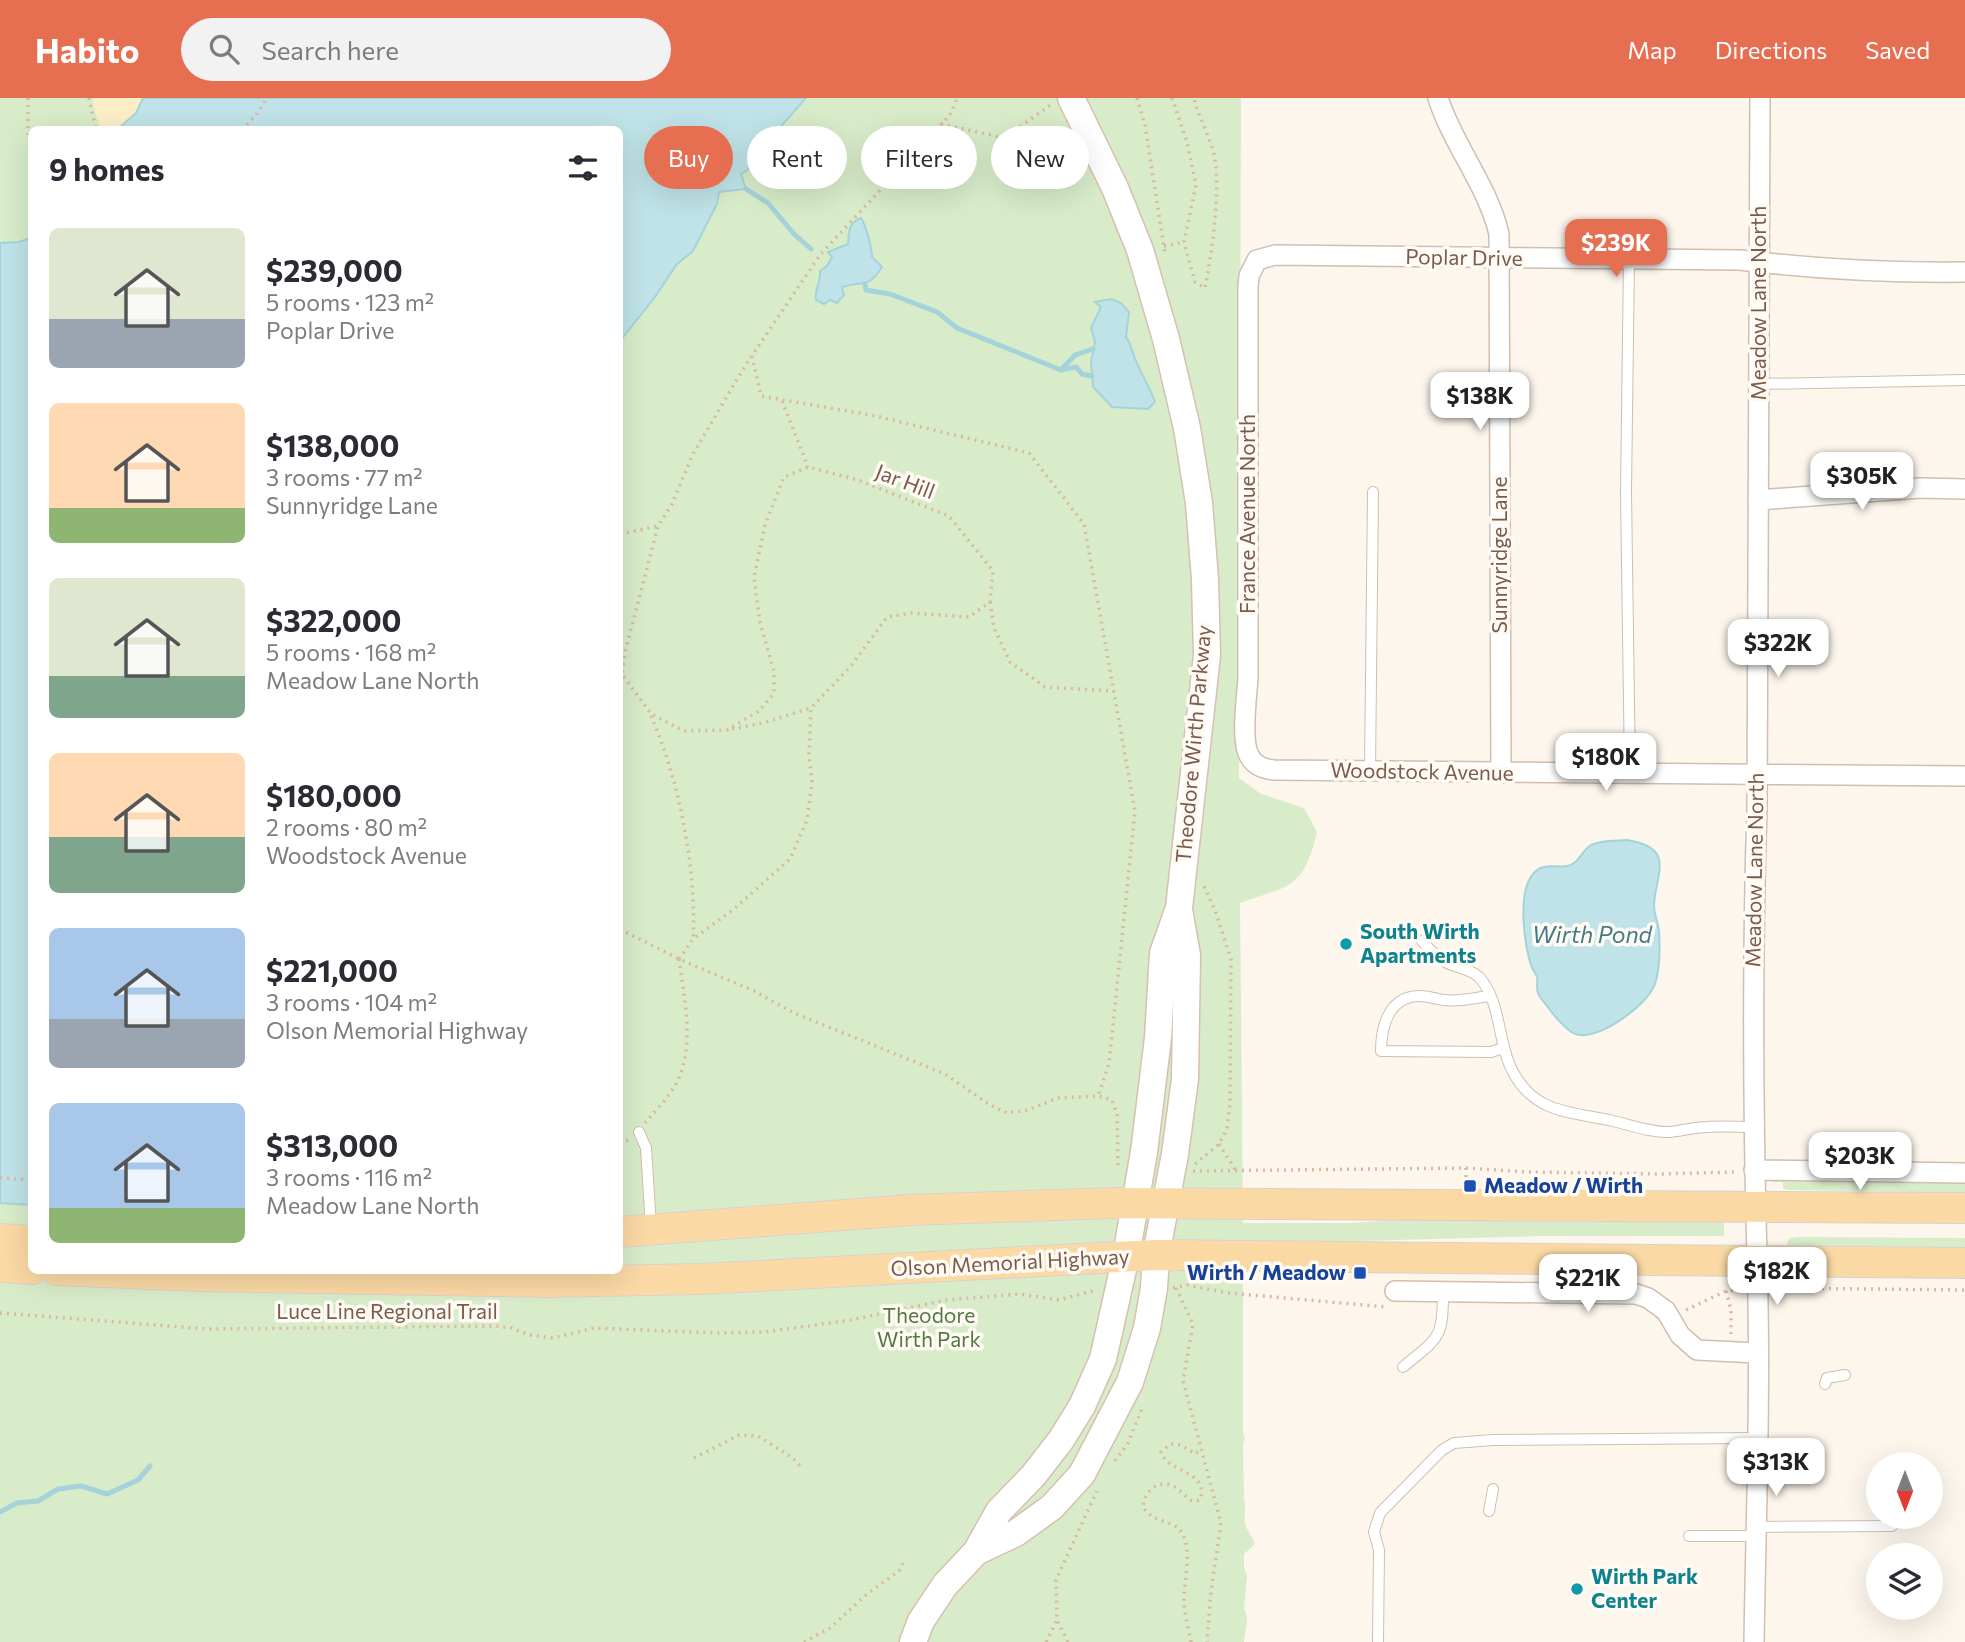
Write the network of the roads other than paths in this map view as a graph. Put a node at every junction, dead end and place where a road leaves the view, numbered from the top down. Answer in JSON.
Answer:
{"nodes":[{"id":1,"x":1071,"y":98,"type":"edge"},
{"id":2,"x":1438,"y":98,"type":"edge"},
{"id":3,"x":1760,"y":98,"type":"edge"},
{"id":4,"x":1499,"y":258,"type":"junction"},
{"id":5,"x":1629,"y":259,"type":"junction"},
{"id":6,"x":1257,"y":260,"type":"joint"},
{"id":7,"x":1759,"y":263,"type":"junction"},
{"id":8,"x":1965,"y":272,"type":"edge"},
{"id":9,"x":1965,"y":380,"type":"edge"},
{"id":10,"x":1759,"y":384,"type":"junction"},
{"id":11,"x":1965,"y":489,"type":"edge"},
{"id":12,"x":1373,"y":492,"type":"dead end"},
{"id":13,"x":1758,"y":500,"type":"junction"},
{"id":14,"x":1258,"y":765,"type":"joint"},
{"id":15,"x":1370,"y":771,"type":"junction"},
{"id":16,"x":1501,"y":773,"type":"junction"},
{"id":17,"x":1630,"y":773,"type":"junction"},
{"id":18,"x":1757,"y":774,"type":"junction"},
{"id":19,"x":1965,"y":776,"type":"edge"},
{"id":20,"x":1179,"y":908,"type":"junction"},
{"id":21,"x":1422,"y":941,"type":"dead end"},
{"id":22,"x":1489,"y":996,"type":"junction"},
{"id":23,"x":1503,"y":1048,"type":"junction"},
{"id":24,"x":1755,"y":1127,"type":"junction"},
{"id":25,"x":639,"y":1132,"type":"road end"},
{"id":26,"x":1754,"y":1170,"type":"junction"},
{"id":27,"x":1965,"y":1173,"type":"edge"},
{"id":28,"x":1135,"y":1203,"type":"junction"},
{"id":29,"x":1176,"y":1203,"type":"junction"},
{"id":30,"x":1754,"y":1206,"type":"junction"},
{"id":31,"x":1965,"y":1208,"type":"edge"},
{"id":32,"x":651,"y":1229,"type":"junction"},
{"id":33,"x":623,"y":1232,"type":"edge"},
{"id":34,"x":0,"y":1239,"type":"edge"},
{"id":35,"x":28,"y":1241,"type":"edge"},
{"id":36,"x":1169,"y":1255,"type":"junction"},
{"id":37,"x":1126,"y":1256,"type":"junction"},
{"id":38,"x":1965,"y":1263,"type":"edge"},
{"id":39,"x":0,"y":1267,"type":"edge"},
{"id":40,"x":28,"y":1269,"type":"edge"},
{"id":41,"x":151,"y":1274,"type":"edge"},
{"id":42,"x":1757,"y":1274,"type":"junction"},
{"id":43,"x":1395,"y":1291,"type":"dead end"},
{"id":44,"x":1443,"y":1291,"type":"junction"},
{"id":45,"x":1757,"y":1353,"type":"junction"},
{"id":46,"x":1403,"y":1367,"type":"dead end"},
{"id":47,"x":1845,"y":1375,"type":"dead end"},
{"id":48,"x":1825,"y":1384,"type":"dead end"},
{"id":49,"x":1756,"y":1438,"type":"junction"},
{"id":50,"x":1493,"y":1489,"type":"dead end"},
{"id":51,"x":1489,"y":1511,"type":"dead end"},
{"id":52,"x":1866,"y":1527,"type":"edge"},
{"id":53,"x":1755,"y":1532,"type":"junction"},
{"id":54,"x":1689,"y":1536,"type":"dead end"},
{"id":55,"x":976,"y":1552,"type":"junction"},
{"id":56,"x":913,"y":1642,"type":"edge"},
{"id":57,"x":1378,"y":1642,"type":"edge"},
{"id":58,"x":1754,"y":1642,"type":"edge"}],
"edges":[{"from":1,"to":20,"type":"street","name":"Theodore Wirth Parkway"},
{"from":2,"to":4,"type":"street","name":"Sunnyridge Lane"},
{"from":3,"to":7,"type":"street","name":"Meadow Lane North"},
{"from":4,"to":5,"type":"street","name":"Poplar Drive"},
{"from":4,"to":6,"type":"street","name":"Poplar Drive"},
{"from":4,"to":16,"type":"street","name":"Sunnyridge Lane"},
{"from":5,"to":7,"type":"street","name":"Poplar Drive"},
{"from":5,"to":17,"type":"lane"},
{"from":6,"to":14,"type":"street","name":"France Avenue North"},
{"from":7,"to":8,"type":"street","name":"Poplar Drive"},
{"from":7,"to":10,"type":"street","name":"Meadow Lane North"},
{"from":9,"to":10,"type":"lane"},
{"from":10,"to":13,"type":"street","name":"Meadow Lane North"},
{"from":11,"to":13,"type":"street"},
{"from":12,"to":15,"type":"lane"},
{"from":13,"to":18,"type":"street","name":"Meadow Lane North"},
{"from":14,"to":15,"type":"street","name":"Woodstock Avenue"},
{"from":15,"to":16,"type":"street","name":"Woodstock Avenue"},
{"from":16,"to":17,"type":"street","name":"Woodstock Avenue"},
{"from":17,"to":18,"type":"street","name":"Woodstock Avenue"},
{"from":18,"to":19,"type":"street","name":"Woodstock Avenue"},
{"from":18,"to":24,"type":"street","name":"Meadow Lane North"},
{"from":20,"to":28,"type":"street","name":"Theodore Wirth Parkway"},
{"from":20,"to":29,"type":"street","name":"Theodore Wirth Parkway"},
{"from":21,"to":22,"type":"lane"},
{"from":22,"to":23,"type":"lane"},
{"from":22,"to":23,"type":"lane"},
{"from":23,"to":24,"type":"lane"},
{"from":24,"to":26,"type":"street","name":"Meadow Lane North"},
{"from":25,"to":32,"type":"lane"},
{"from":26,"to":27,"type":"street"},
{"from":26,"to":30,"type":"street","name":"Meadow Lane North"},
{"from":28,"to":29,"type":"main road"},
{"from":28,"to":32,"type":"main road"},
{"from":28,"to":37,"type":"street","name":"Theodore Wirth Parkway"},
{"from":29,"to":30,"type":"main road"},
{"from":29,"to":36,"type":"street","name":"Theodore Wirth Parkway"},
{"from":30,"to":31,"type":"main road"},
{"from":30,"to":42,"type":"street","name":"Meadow Lane North"},
{"from":32,"to":33,"type":"main road"},
{"from":34,"to":35,"type":"main road"},
{"from":36,"to":37,"type":"main road","name":"Olson Memorial Highway"},
{"from":36,"to":42,"type":"main road","name":"Olson Memorial Highway"},
{"from":36,"to":55,"type":"street","name":"Theodore Wirth Parkway"},
{"from":37,"to":41,"type":"main road","name":"Olson Memorial Highway"},
{"from":37,"to":55,"type":"street","name":"Theodore Wirth Parkway"},
{"from":38,"to":42,"type":"main road","name":"Olson Memorial Highway"},
{"from":39,"to":40,"type":"main road"},
{"from":42,"to":45,"type":"street","name":"Meadow Lane North"},
{"from":43,"to":44,"type":"street"},
{"from":44,"to":45,"type":"street"},
{"from":44,"to":46,"type":"lane"},
{"from":45,"to":49,"type":"street","name":"Meadow Lane North"},
{"from":47,"to":48,"type":"lane"},
{"from":49,"to":53,"type":"street","name":"Meadow Lane North"},
{"from":49,"to":57,"type":"lane"},
{"from":50,"to":51,"type":"lane"},
{"from":52,"to":53,"type":"lane"},
{"from":53,"to":54,"type":"lane"},
{"from":53,"to":58,"type":"street","name":"Meadow Lane North"},
{"from":55,"to":56,"type":"street","name":"Theodore Wirth Parkway"}]}
